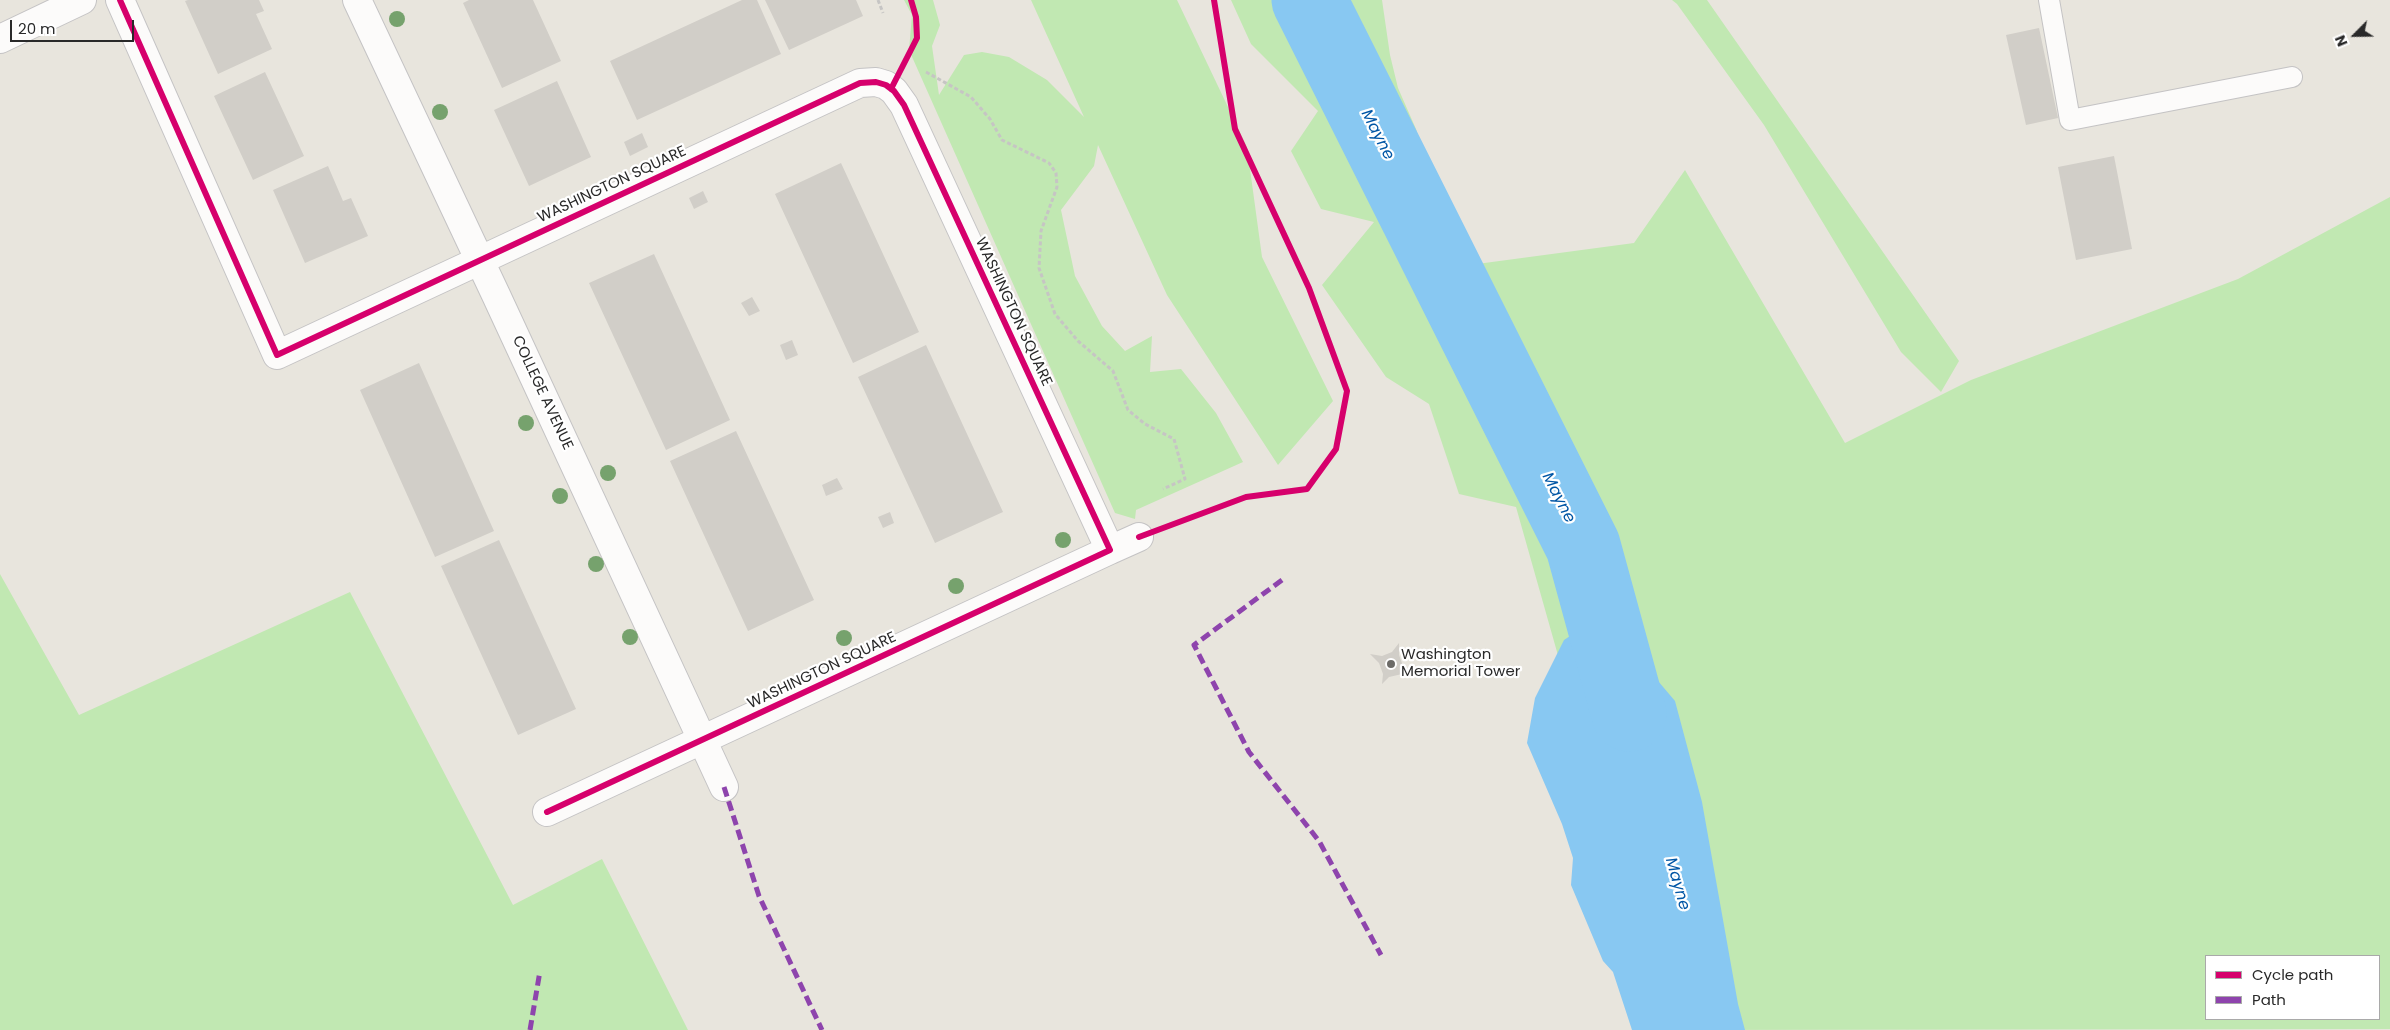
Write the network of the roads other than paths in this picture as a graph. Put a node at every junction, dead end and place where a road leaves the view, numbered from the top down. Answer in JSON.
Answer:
{"nodes":[{"id":1,"x":82,"y":0,"type":"edge"},
{"id":2,"x":120,"y":0,"type":"edge"},
{"id":3,"x":356,"y":0,"type":"edge"},
{"id":4,"x":2049,"y":0,"type":"edge"},
{"id":5,"x":0,"y":38,"type":"edge"},
{"id":6,"x":2292,"y":77,"type":"dead end"},
{"id":7,"x":480,"y":261,"type":"junction"},
{"id":8,"x":1139,"y":537,"type":"dead end"},
{"id":9,"x":1110,"y":550,"type":"junction"},
{"id":10,"x":703,"y":740,"type":"junction"},
{"id":11,"x":724,"y":787,"type":"dead end"},
{"id":12,"x":547,"y":812,"type":"dead end"}],
"edges":[{"from":1,"to":5,"type":"street"},
{"from":2,"to":7,"type":"street","name":"WASHINGTON SQUARE"},
{"from":3,"to":7,"type":"street","name":"COLLEGE AVENUE"},
{"from":4,"to":6,"type":"lane"},
{"from":7,"to":9,"type":"street","name":"WASHINGTON SQUARE"},
{"from":7,"to":10,"type":"street","name":"COLLEGE AVENUE"},
{"from":8,"to":9,"type":"street"},
{"from":9,"to":10,"type":"street","name":"WASHINGTON SQUARE"},
{"from":10,"to":11,"type":"street","name":"COLLEGE AVENUE"},
{"from":10,"to":12,"type":"street","name":"WASHINGTON SQUARE"}]}
